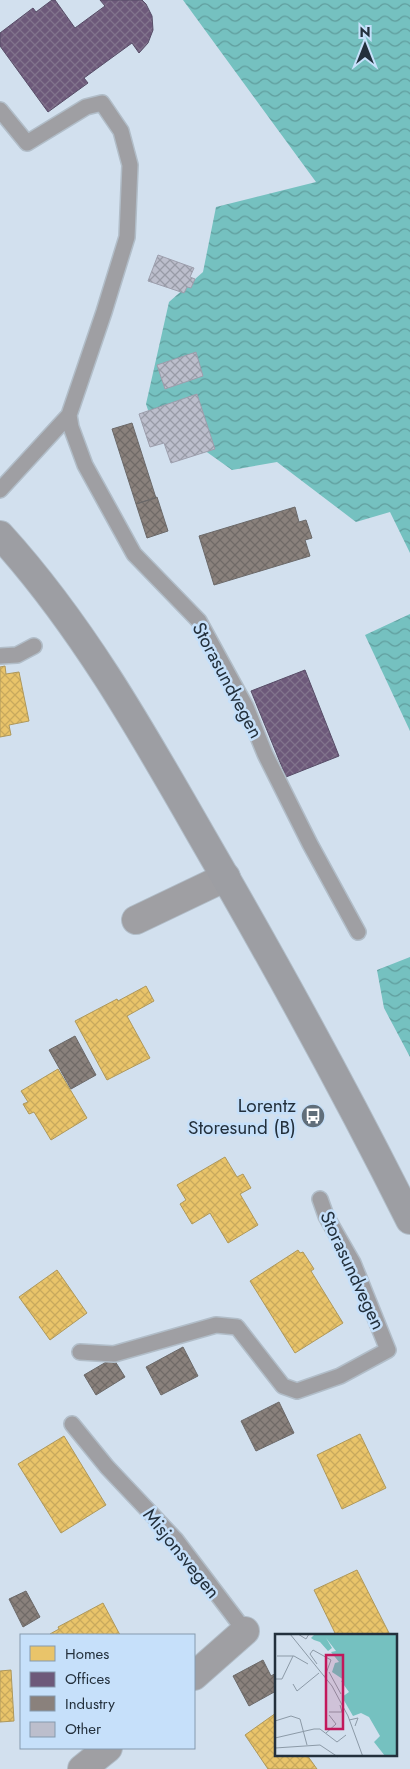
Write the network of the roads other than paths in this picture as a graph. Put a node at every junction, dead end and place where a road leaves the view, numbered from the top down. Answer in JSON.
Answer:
{"nodes":[{"id":1,"x":0,"y":110,"type":"edge"},
{"id":2,"x":69,"y":415,"type":"junction"},
{"id":3,"x":0,"y":490,"type":"edge"},
{"id":4,"x":0,"y":534,"type":"edge"},
{"id":5,"x":34,"y":646,"type":"dead end"},
{"id":6,"x":0,"y":656,"type":"edge"},
{"id":7,"x":226,"y":877,"type":"junction"},
{"id":8,"x":136,"y":920,"type":"dead end"},
{"id":9,"x":358,"y":932,"type":"dead end"},
{"id":10,"x":320,"y":1198,"type":"dead end"},
{"id":11,"x":410,"y":1220,"type":"edge"},
{"id":12,"x":80,"y":1352,"type":"dead end"},
{"id":13,"x":72,"y":1424,"type":"dead end"},
{"id":14,"x":245,"y":1631,"type":"joint"},
{"id":15,"x":195,"y":1675,"type":"edge"},
{"id":16,"x":107,"y":1749,"type":"edge"},
{"id":17,"x":82,"y":1769,"type":"edge"}],
"edges":[{"from":1,"to":2,"type":"lane"},
{"from":2,"to":3,"type":"lane"},
{"from":2,"to":9,"type":"lane","name":"Storasundvegen"},
{"from":4,"to":7,"type":"main road"},
{"from":5,"to":6,"type":"lane"},
{"from":7,"to":8,"type":"street"},
{"from":7,"to":11,"type":"main road"},
{"from":10,"to":12,"type":"lane","name":"Storasundvegen"},
{"from":13,"to":14,"type":"lane","name":"Misjonsvegen"},
{"from":14,"to":15,"type":"street","name":"Misjonsvegen"},
{"from":16,"to":17,"type":"street"}]}
